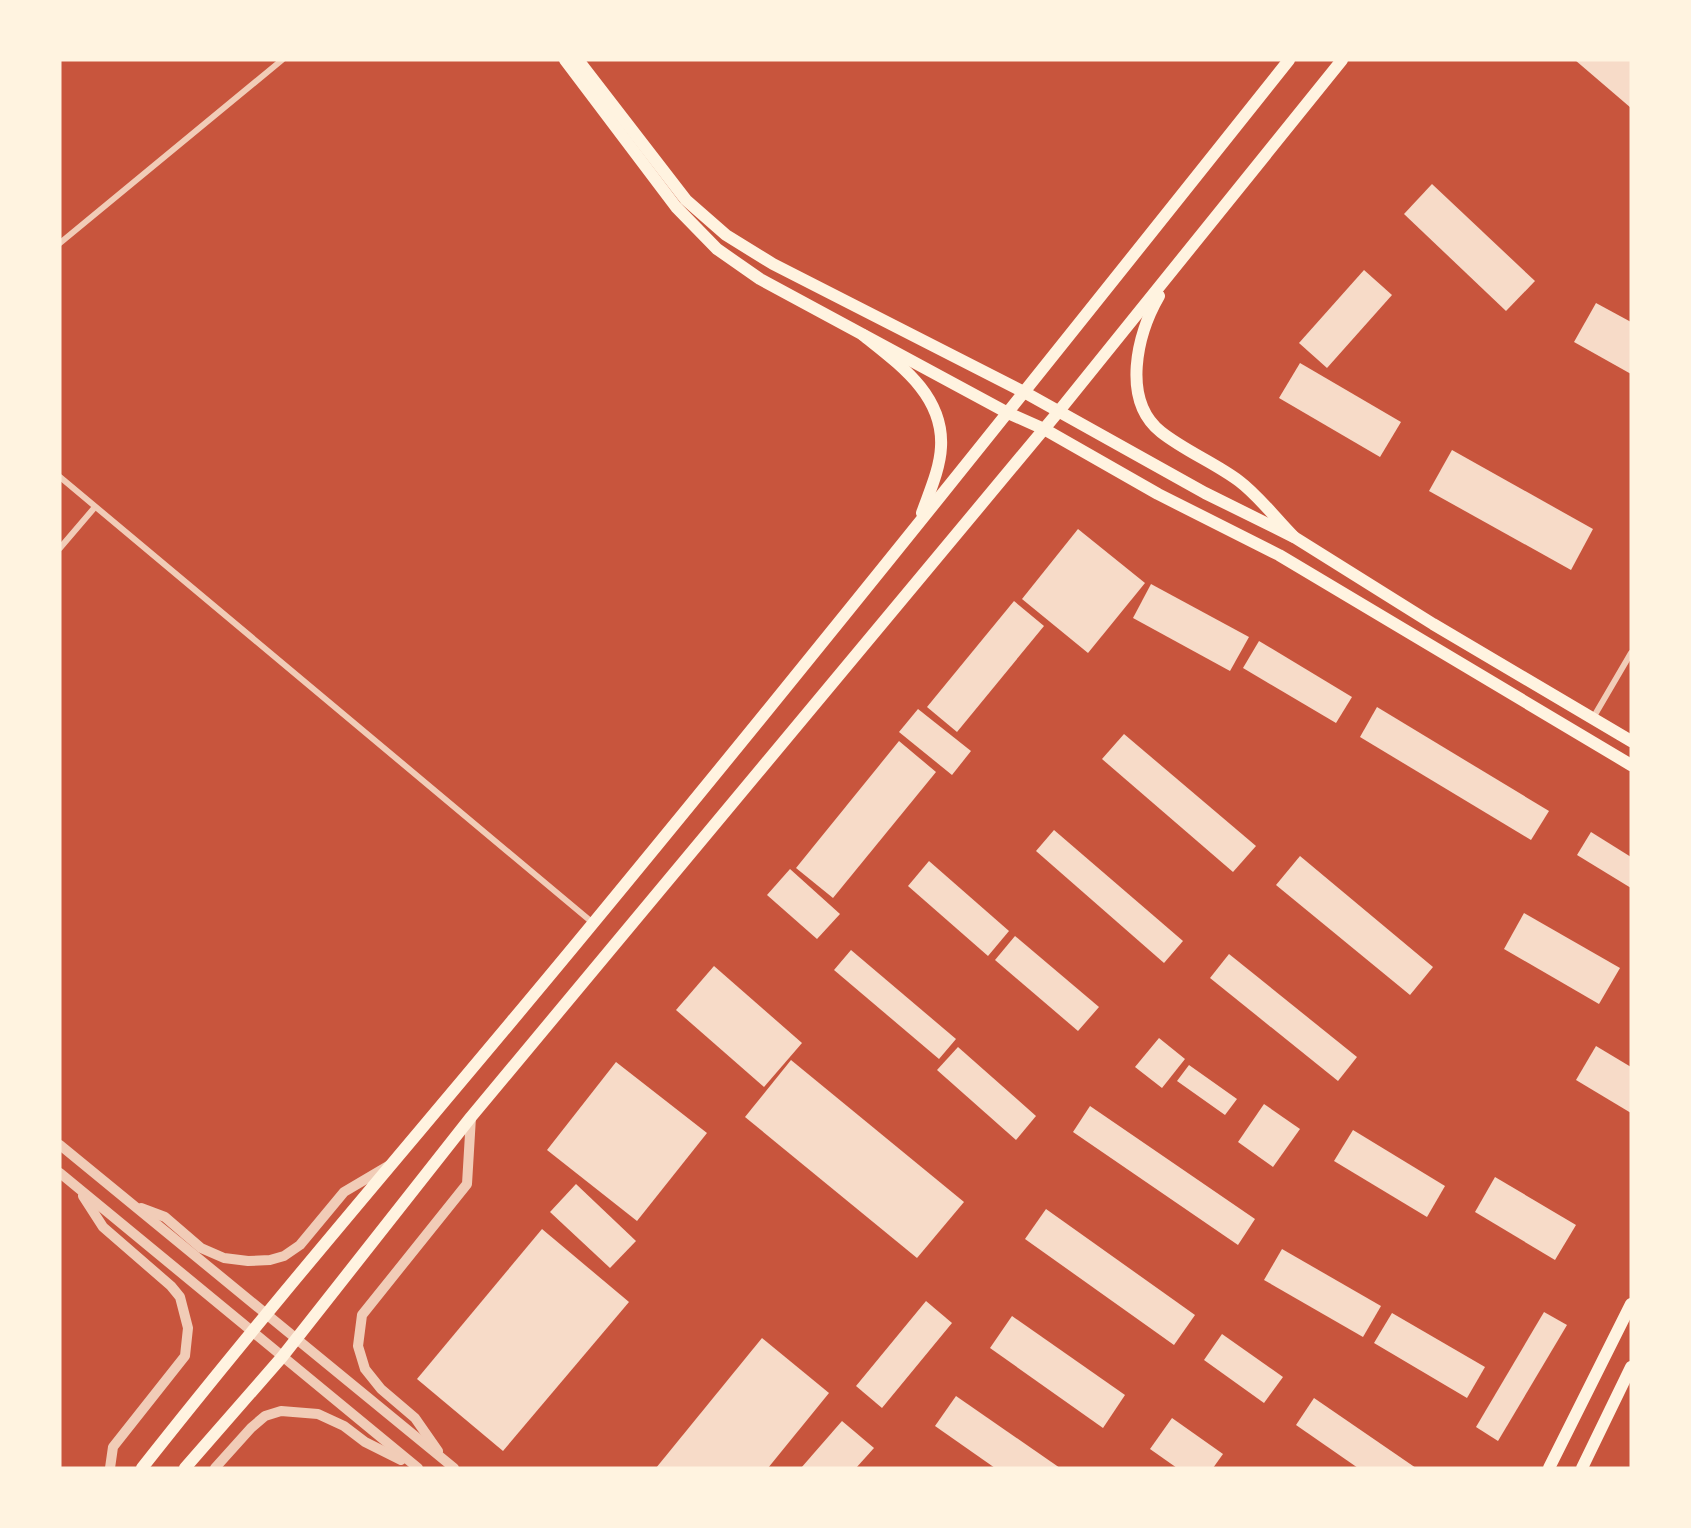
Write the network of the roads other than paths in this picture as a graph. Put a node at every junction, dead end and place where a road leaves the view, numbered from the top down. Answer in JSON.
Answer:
{"nodes":[{"id":1,"x":282,"y":60,"type":"edge"},
{"id":2,"x":565,"y":60,"type":"edge"},
{"id":3,"x":578,"y":60,"type":"edge"},
{"id":4,"x":1289,"y":60,"type":"edge"},
{"id":5,"x":1342,"y":60,"type":"edge"},
{"id":6,"x":60,"y":243,"type":"edge"},
{"id":7,"x":1179,"y":264,"type":"junction"},
{"id":8,"x":863,"y":335,"type":"junction"},
{"id":9,"x":1024,"y":392,"type":"junction"},
{"id":10,"x":1059,"y":411,"type":"junction"},
{"id":11,"x":1008,"y":413,"type":"junction"},
{"id":12,"x":1044,"y":429,"type":"junction"},
{"id":13,"x":60,"y":477,"type":"edge"},
{"id":14,"x":95,"y":507,"type":"junction"},
{"id":15,"x":920,"y":520,"type":"junction"},
{"id":16,"x":1294,"y":537,"type":"junction"},
{"id":17,"x":60,"y":548,"type":"edge"},
{"id":18,"x":1631,"y":653,"type":"edge"},
{"id":19,"x":1593,"y":718,"type":"junction"},
{"id":20,"x":1631,"y":741,"type":"edge"},
{"id":21,"x":1631,"y":765,"type":"edge"},
{"id":22,"x":593,"y":924,"type":"junction"},
{"id":23,"x":471,"y":1117,"type":"junction"},
{"id":24,"x":60,"y":1145,"type":"edge"},
{"id":25,"x":396,"y":1161,"type":"junction"},
{"id":26,"x":60,"y":1173,"type":"edge"},
{"id":27,"x":78,"y":1188,"type":"junction"},
{"id":28,"x":131,"y":1204,"type":"junction"},
{"id":29,"x":1631,"y":1304,"type":"edge"},
{"id":30,"x":265,"y":1314,"type":"junction"},
{"id":31,"x":251,"y":1332,"type":"junction"},
{"id":32,"x":297,"y":1339,"type":"junction"},
{"id":33,"x":282,"y":1357,"type":"junction"},
{"id":34,"x":1631,"y":1367,"type":"edge"},
{"id":35,"x":449,"y":1464,"type":"edge"},
{"id":36,"x":110,"y":1468,"type":"edge"},
{"id":37,"x":142,"y":1468,"type":"edge"},
{"id":38,"x":185,"y":1468,"type":"edge"},
{"id":39,"x":215,"y":1468,"type":"edge"},
{"id":40,"x":418,"y":1468,"type":"edge"},
{"id":41,"x":1550,"y":1468,"type":"edge"},
{"id":42,"x":1582,"y":1468,"type":"edge"}],
"edges":[{"from":1,"to":6,"type":"street"},
{"from":2,"to":8,"type":"main road"},
{"from":3,"to":9,"type":"main road"},
{"from":4,"to":9,"type":"main road"},
{"from":5,"to":7,"type":"main road"},
{"from":7,"to":10,"type":"main road"},
{"from":7,"to":16,"type":"main road"},
{"from":8,"to":11,"type":"main road"},
{"from":8,"to":15,"type":"main road"},
{"from":9,"to":10,"type":"main road"},
{"from":9,"to":11,"type":"main road"},
{"from":10,"to":12,"type":"main road"},
{"from":10,"to":16,"type":"main road"},
{"from":11,"to":12,"type":"main road"},
{"from":11,"to":15,"type":"main road"},
{"from":12,"to":21,"type":"main road"},
{"from":12,"to":23,"type":"main road"},
{"from":13,"to":14,"type":"street"},
{"from":14,"to":17,"type":"street"},
{"from":14,"to":22,"type":"street"},
{"from":15,"to":22,"type":"main road"},
{"from":16,"to":19,"type":"main road"},
{"from":18,"to":19,"type":"street"},
{"from":19,"to":20,"type":"main road"},
{"from":22,"to":25,"type":"main road"},
{"from":23,"to":32,"type":"main road"},
{"from":23,"to":35,"type":"street"},
{"from":24,"to":28,"type":"street"},
{"from":25,"to":28,"type":"street"},
{"from":25,"to":30,"type":"main road"},
{"from":26,"to":27,"type":"street"},
{"from":27,"to":31,"type":"street"},
{"from":27,"to":36,"type":"street"},
{"from":28,"to":30,"type":"street"},
{"from":29,"to":41,"type":"main road"},
{"from":30,"to":31,"type":"main road"},
{"from":30,"to":32,"type":"street"},
{"from":31,"to":33,"type":"street"},
{"from":31,"to":37,"type":"main road"},
{"from":32,"to":33,"type":"main road"},
{"from":32,"to":35,"type":"street"},
{"from":33,"to":38,"type":"main road"},
{"from":33,"to":40,"type":"street"},
{"from":34,"to":42,"type":"main road"},
{"from":39,"to":40,"type":"street"}]}
